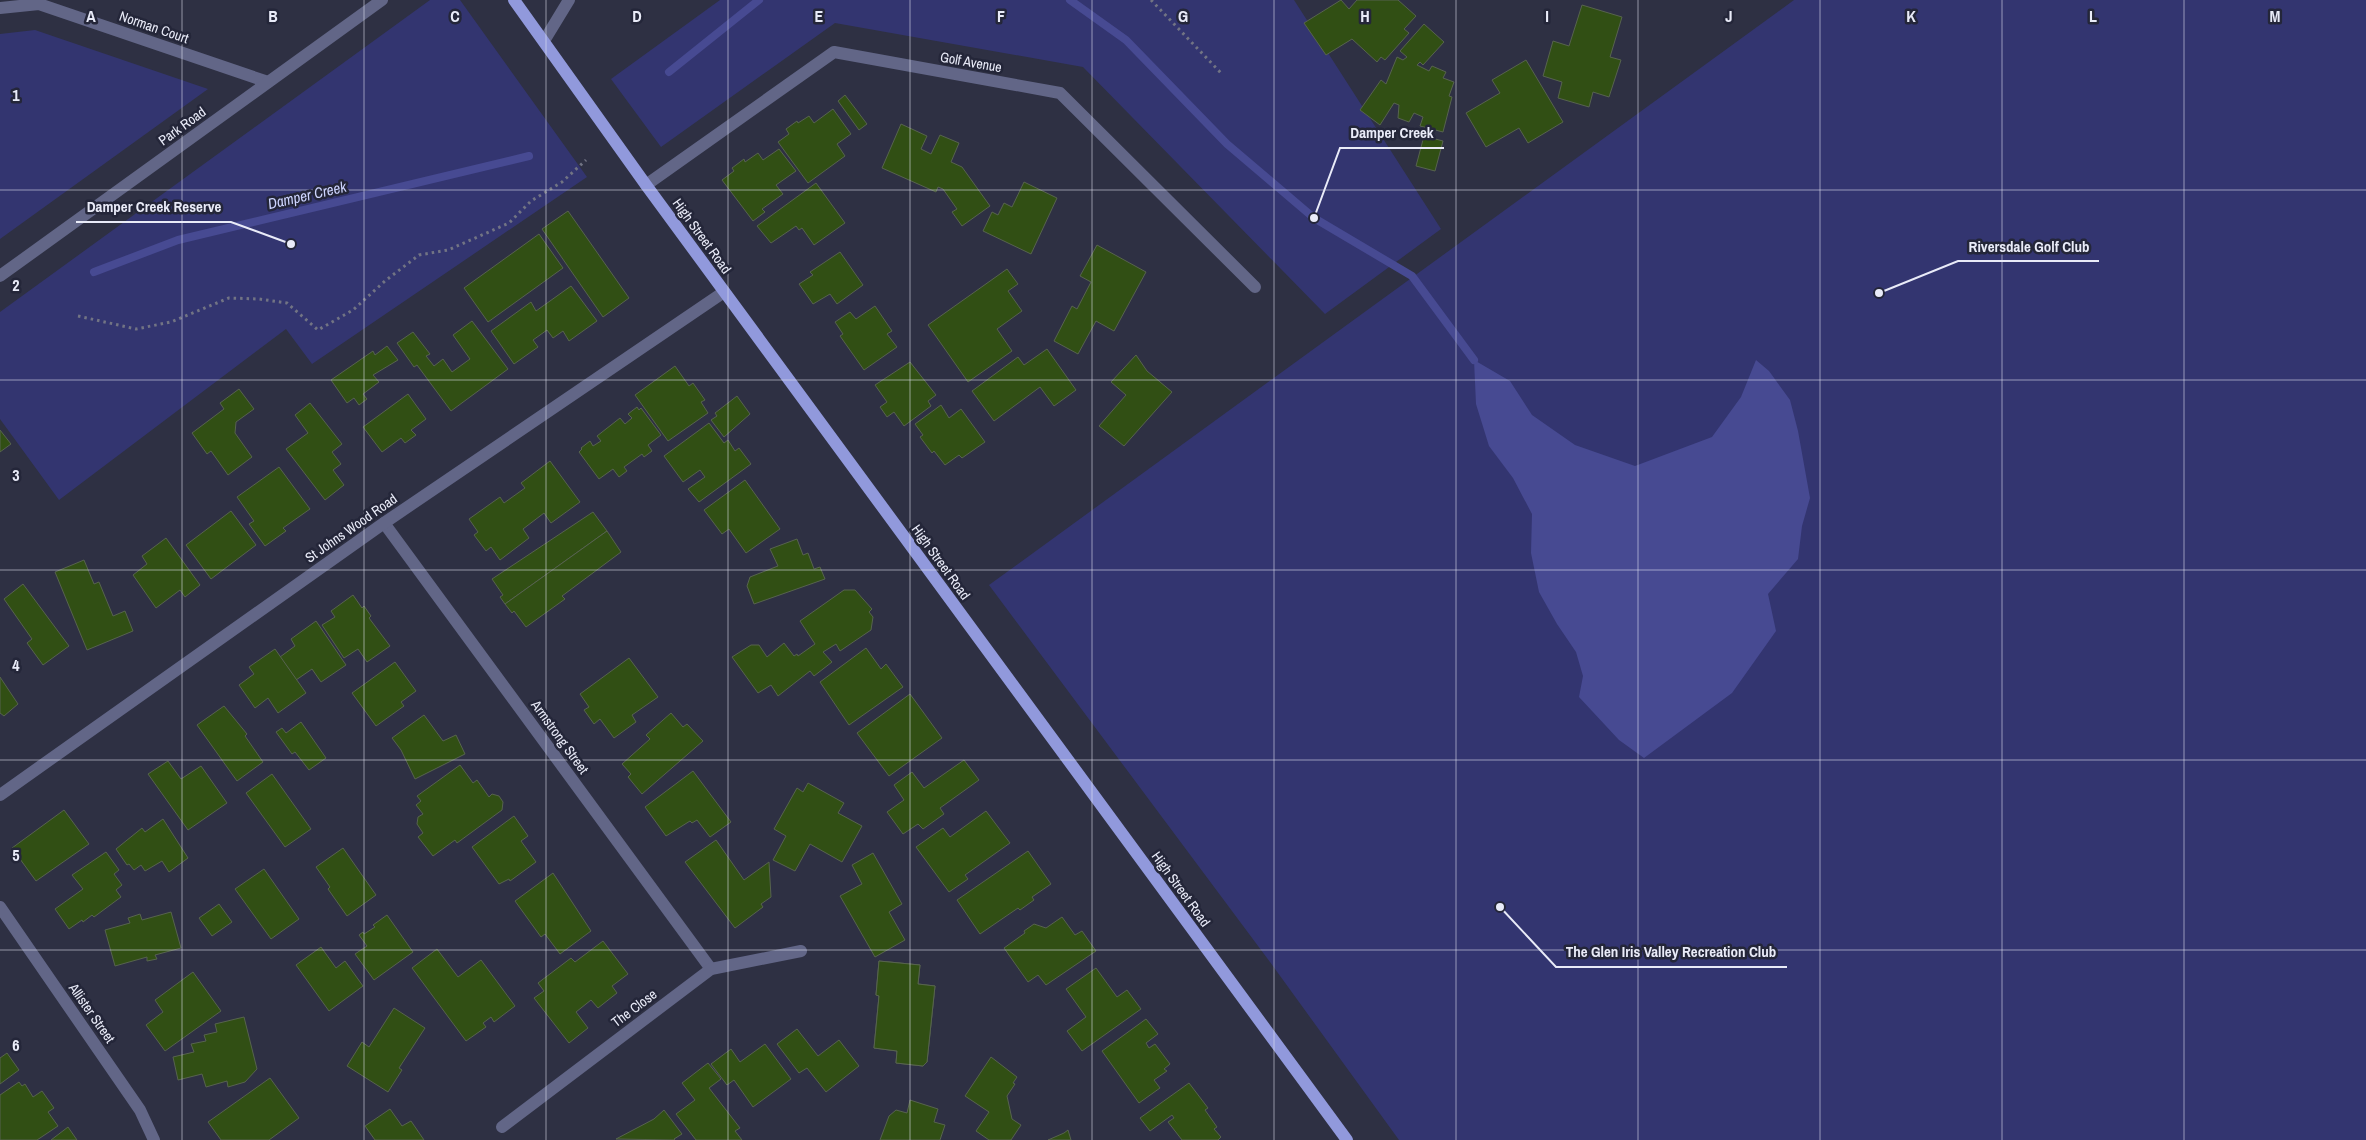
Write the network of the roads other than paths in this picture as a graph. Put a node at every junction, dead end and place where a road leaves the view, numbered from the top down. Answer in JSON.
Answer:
{"nodes":[{"id":1,"x":382,"y":0,"type":"edge"},
{"id":2,"x":514,"y":0,"type":"edge"},
{"id":3,"x":569,"y":0,"type":"edge"},
{"id":4,"x":0,"y":8,"type":"edge"},
{"id":5,"x":544,"y":41,"type":"junction"},
{"id":6,"x":268,"y":82,"type":"junction"},
{"id":7,"x":646,"y":186,"type":"junction"},
{"id":8,"x":0,"y":276,"type":"edge"},
{"id":9,"x":1255,"y":287,"type":"dead end"},
{"id":10,"x":724,"y":292,"type":"junction"},
{"id":11,"x":384,"y":523,"type":"junction"},
{"id":12,"x":0,"y":796,"type":"edge"},
{"id":13,"x":0,"y":907,"type":"edge"},
{"id":14,"x":801,"y":950,"type":"dead end"},
{"id":15,"x":711,"y":969,"type":"junction"},
{"id":16,"x":502,"y":1127,"type":"dead end"},
{"id":17,"x":154,"y":1140,"type":"edge"},
{"id":18,"x":1347,"y":1140,"type":"edge"}],
"edges":[{"from":1,"to":6,"type":"street","name":"Park Road"},
{"from":2,"to":5,"type":"main road","name":"High Street Road"},
{"from":3,"to":5,"type":"street"},
{"from":4,"to":6,"type":"street","name":"Norman Court"},
{"from":5,"to":7,"type":"main road","name":"High Street Road"},
{"from":6,"to":8,"type":"street","name":"Park Road"},
{"from":7,"to":9,"type":"street","name":"Golf Avenue"},
{"from":7,"to":10,"type":"main road","name":"High Street Road"},
{"from":10,"to":11,"type":"street","name":"St Johns Wood Road"},
{"from":10,"to":18,"type":"main road","name":"High Street Road"},
{"from":11,"to":12,"type":"street","name":"St Johns Wood Road"},
{"from":11,"to":15,"type":"street","name":"Armstrong Street"},
{"from":13,"to":17,"type":"street","name":"Allister Street"},
{"from":14,"to":15,"type":"street","name":"The Close"},
{"from":15,"to":16,"type":"street","name":"The Close"}]}
